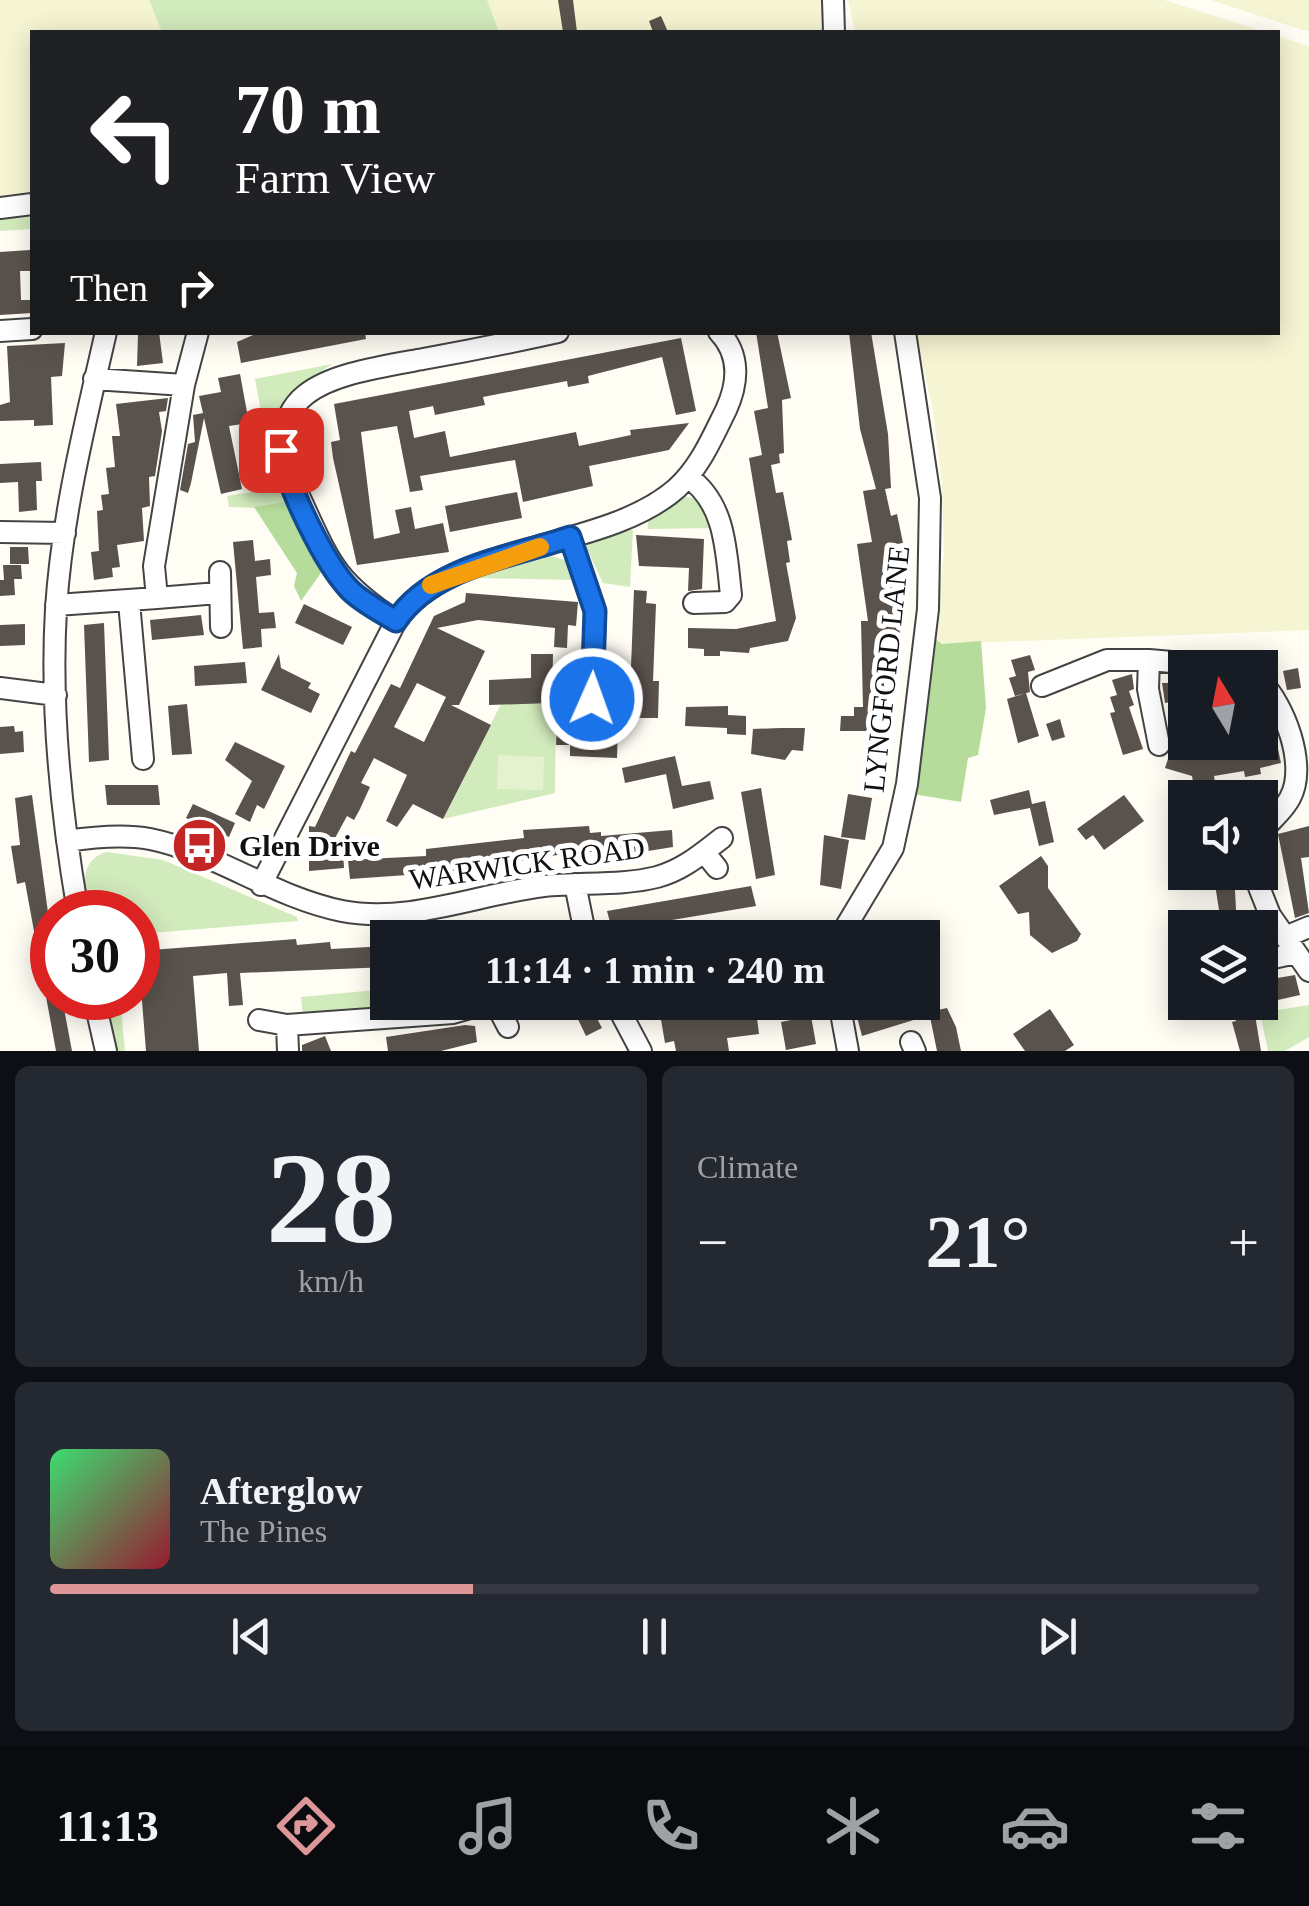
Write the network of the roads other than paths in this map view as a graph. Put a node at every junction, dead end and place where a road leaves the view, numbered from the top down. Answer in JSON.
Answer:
{"nodes":[{"id":1,"x":834,"y":0,"type":"edge"},
{"id":2,"x":834,"y":30,"type":"edge"},
{"id":3,"x":30,"y":204,"type":"edge"},
{"id":4,"x":0,"y":208,"type":"edge"},
{"id":5,"x":30,"y":329,"type":"edge"},
{"id":6,"x":0,"y":331,"type":"edge"},
{"id":7,"x":105,"y":335,"type":"edge"},
{"id":8,"x":197,"y":335,"type":"edge"},
{"id":9,"x":543,"y":335,"type":"edge"},
{"id":10,"x":721,"y":335,"type":"edge"},
{"id":11,"x":905,"y":335,"type":"edge"},
{"id":12,"x":94,"y":379,"type":"junction"},
{"id":13,"x":184,"y":385,"type":"junction"},
{"id":14,"x":688,"y":478,"type":"junction"},
{"id":15,"x":0,"y":532,"type":"edge"},
{"id":16,"x":64,"y":532,"type":"junction"},
{"id":17,"x":570,"y":537,"type":"junction"},
{"id":18,"x":157,"y":598,"type":"junction"},
{"id":19,"x":129,"y":602,"type":"junction"},
{"id":20,"x":694,"y":603,"type":"dead end"},
{"id":21,"x":56,"y":605,"type":"junction"},
{"id":22,"x":396,"y":621,"type":"junction"},
{"id":23,"x":221,"y":627,"type":"dead end"},
{"id":24,"x":1149,"y":660,"type":"junction"},
{"id":25,"x":1168,"y":662,"type":"edge"},
{"id":26,"x":1042,"y":686,"type":"dead end"},
{"id":27,"x":0,"y":688,"type":"edge"},
{"id":28,"x":56,"y":695,"type":"junction"},
{"id":29,"x":590,"y":699,"type":"dead end"},
{"id":30,"x":1278,"y":708,"type":"edge"},
{"id":31,"x":1159,"y":745,"type":"dead end"},
{"id":32,"x":143,"y":759,"type":"dead end"},
{"id":33,"x":1278,"y":812,"type":"edge"},
{"id":34,"x":722,"y":838,"type":"dead end"},
{"id":35,"x":67,"y":841,"type":"junction"},
{"id":36,"x":575,"y":884,"type":"junction"},
{"id":37,"x":261,"y":886,"type":"junction"},
{"id":38,"x":75,"y":890,"type":"edge"},
{"id":39,"x":1258,"y":890,"type":"edge"},
{"id":40,"x":582,"y":920,"type":"edge"},
{"id":41,"x":851,"y":920,"type":"edge"},
{"id":42,"x":1309,"y":927,"type":"edge"},
{"id":43,"x":1290,"y":945,"type":"junction"},
{"id":44,"x":1278,"y":951,"type":"edge"},
{"id":45,"x":1309,"y":972,"type":"edge"},
{"id":46,"x":370,"y":1019,"type":"edge"},
{"id":47,"x":99,"y":1020,"type":"edge"},
{"id":48,"x":259,"y":1020,"type":"dead end"},
{"id":49,"x":504,"y":1020,"type":"edge"},
{"id":50,"x":623,"y":1020,"type":"edge"},
{"id":51,"x":842,"y":1020,"type":"edge"},
{"id":52,"x":287,"y":1025,"type":"junction"},
{"id":53,"x":508,"y":1026,"type":"dead end"},
{"id":54,"x":637,"y":1050,"type":"edge"},
{"id":55,"x":106,"y":1051,"type":"edge"},
{"id":56,"x":288,"y":1051,"type":"edge"},
{"id":57,"x":848,"y":1051,"type":"edge"}],
"edges":[{"from":1,"to":2,"type":"street"},
{"from":3,"to":4,"type":"street"},
{"from":5,"to":6,"type":"street"},
{"from":7,"to":12,"type":"street"},
{"from":8,"to":13,"type":"street"},
{"from":9,"to":22,"type":"street"},
{"from":10,"to":14,"type":"street"},
{"from":11,"to":41,"type":"street","name":"LYNGFORD LANE"},
{"from":12,"to":13,"type":"street"},
{"from":12,"to":16,"type":"street"},
{"from":13,"to":18,"type":"street"},
{"from":14,"to":17,"type":"street"},
{"from":14,"to":20,"type":"street"},
{"from":15,"to":16,"type":"street"},
{"from":16,"to":21,"type":"street"},
{"from":17,"to":22,"type":"street"},
{"from":17,"to":29,"type":"street"},
{"from":18,"to":19,"type":"street"},
{"from":18,"to":23,"type":"street"},
{"from":19,"to":21,"type":"street"},
{"from":19,"to":32,"type":"street"},
{"from":21,"to":28,"type":"street"},
{"from":22,"to":37,"type":"street"},
{"from":24,"to":25,"type":"street"},
{"from":24,"to":26,"type":"street"},
{"from":24,"to":31,"type":"street"},
{"from":27,"to":28,"type":"street"},
{"from":28,"to":35,"type":"street"},
{"from":30,"to":33,"type":"street"},
{"from":34,"to":36,"type":"street","name":"WARWICK ROAD"},
{"from":35,"to":37,"type":"street","name":"WARWICK ROAD"},
{"from":35,"to":38,"type":"street"},
{"from":36,"to":37,"type":"street","name":"WARWICK ROAD"},
{"from":36,"to":40,"type":"street"},
{"from":39,"to":43,"type":"street"},
{"from":42,"to":43,"type":"street"},
{"from":43,"to":44,"type":"street"},
{"from":43,"to":45,"type":"street"},
{"from":46,"to":52,"type":"street"},
{"from":47,"to":55,"type":"street"},
{"from":48,"to":52,"type":"street"},
{"from":49,"to":53,"type":"street"},
{"from":50,"to":54,"type":"street"},
{"from":51,"to":57,"type":"street"},
{"from":52,"to":56,"type":"street"}]}
